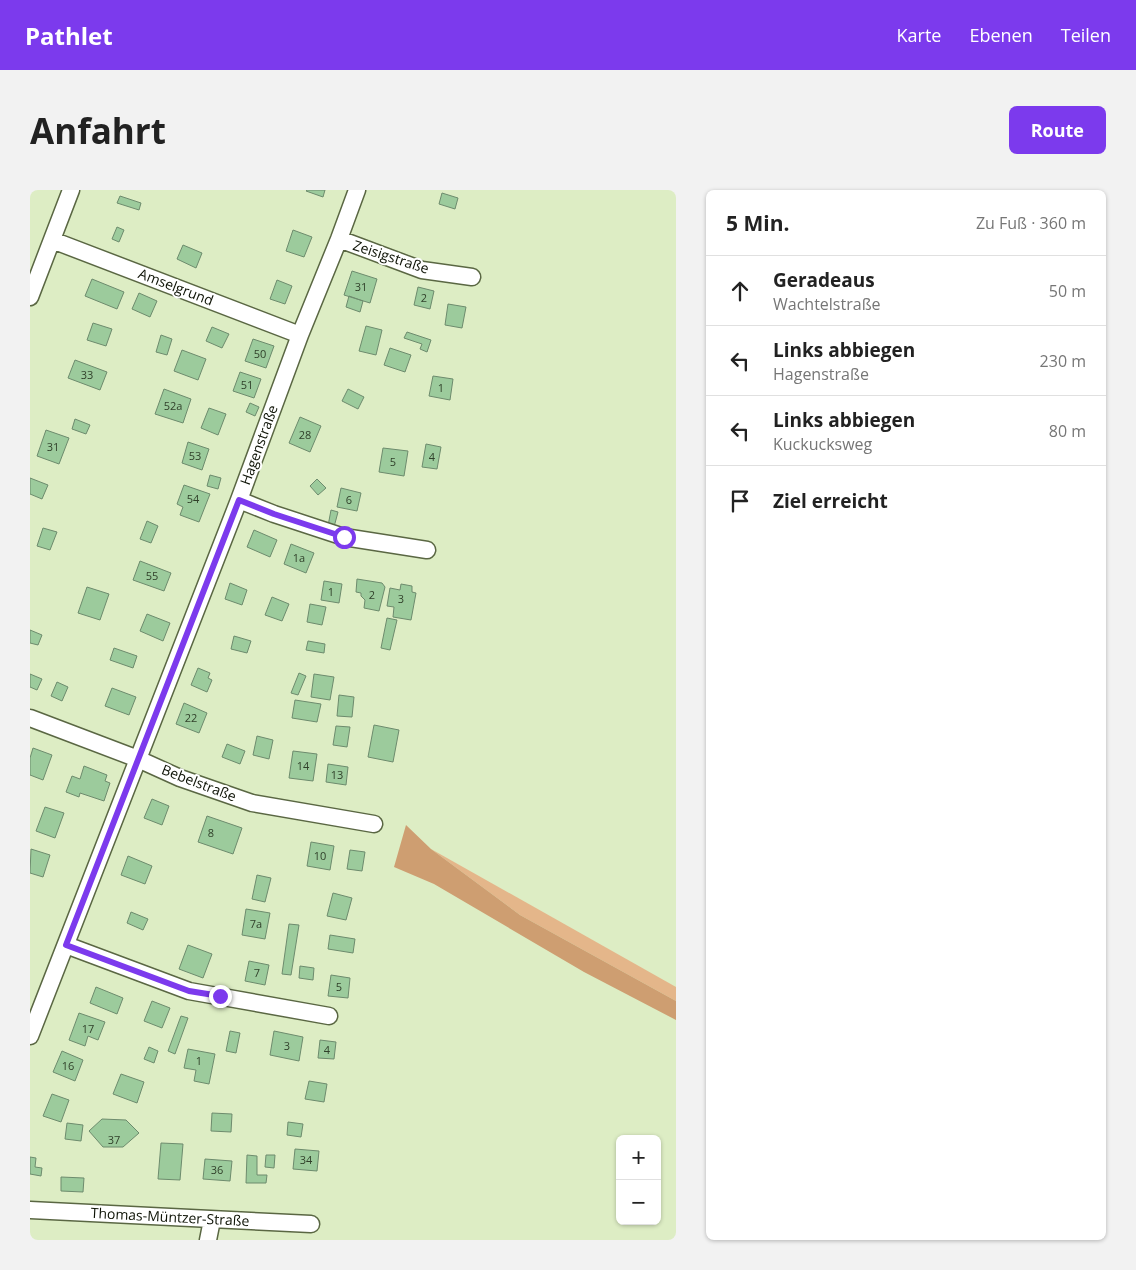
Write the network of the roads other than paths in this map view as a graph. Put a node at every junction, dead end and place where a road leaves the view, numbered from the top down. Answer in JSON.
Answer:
{"nodes":[{"id":1,"x":71,"y":190,"type":"edge"},
{"id":2,"x":357,"y":190,"type":"edge"},
{"id":3,"x":339,"y":239,"type":"junction"},
{"id":4,"x":52,"y":240,"type":"junction"},
{"id":5,"x":472,"y":277,"type":"dead end"},
{"id":6,"x":30,"y":297,"type":"edge"},
{"id":7,"x":300,"y":335,"type":"junction"},
{"id":8,"x":239,"y":500,"type":"junction"},
{"id":9,"x":428,"y":550,"type":"dead end"},
{"id":10,"x":30,"y":718,"type":"edge"},
{"id":11,"x":138,"y":759,"type":"junction"},
{"id":12,"x":374,"y":824,"type":"dead end"},
{"id":13,"x":66,"y":945,"type":"junction"},
{"id":14,"x":329,"y":1016,"type":"dead end"},
{"id":15,"x":30,"y":1036,"type":"edge"},
{"id":16,"x":30,"y":1210,"type":"edge"},
{"id":17,"x":212,"y":1220,"type":"junction"},
{"id":18,"x":311,"y":1224,"type":"dead end"},
{"id":19,"x":208,"y":1240,"type":"edge"}],
"edges":[{"from":1,"to":4,"type":"street"},
{"from":2,"to":3,"type":"street","name":"Hagenstraße"},
{"from":3,"to":5,"type":"street","name":"Zeisigstraße"},
{"from":3,"to":7,"type":"street","name":"Hagenstraße"},
{"from":4,"to":6,"type":"street"},
{"from":4,"to":7,"type":"street","name":"Amselgrund"},
{"from":7,"to":8,"type":"street","name":"Hagenstraße"},
{"from":8,"to":9,"type":"street"},
{"from":8,"to":11,"type":"street","name":"Hagenstraße"},
{"from":10,"to":11,"type":"street","name":"Bebelstraße"},
{"from":11,"to":12,"type":"street","name":"Bebelstraße"},
{"from":11,"to":13,"type":"street","name":"Hagenstraße"},
{"from":13,"to":14,"type":"street"},
{"from":13,"to":15,"type":"street","name":"Hagenstraße"},
{"from":16,"to":17,"type":"street","name":"Thomas-Müntzer-Straße"},
{"from":17,"to":18,"type":"street","name":"Thomas-Müntzer-Straße"},
{"from":17,"to":19,"type":"street"}]}
